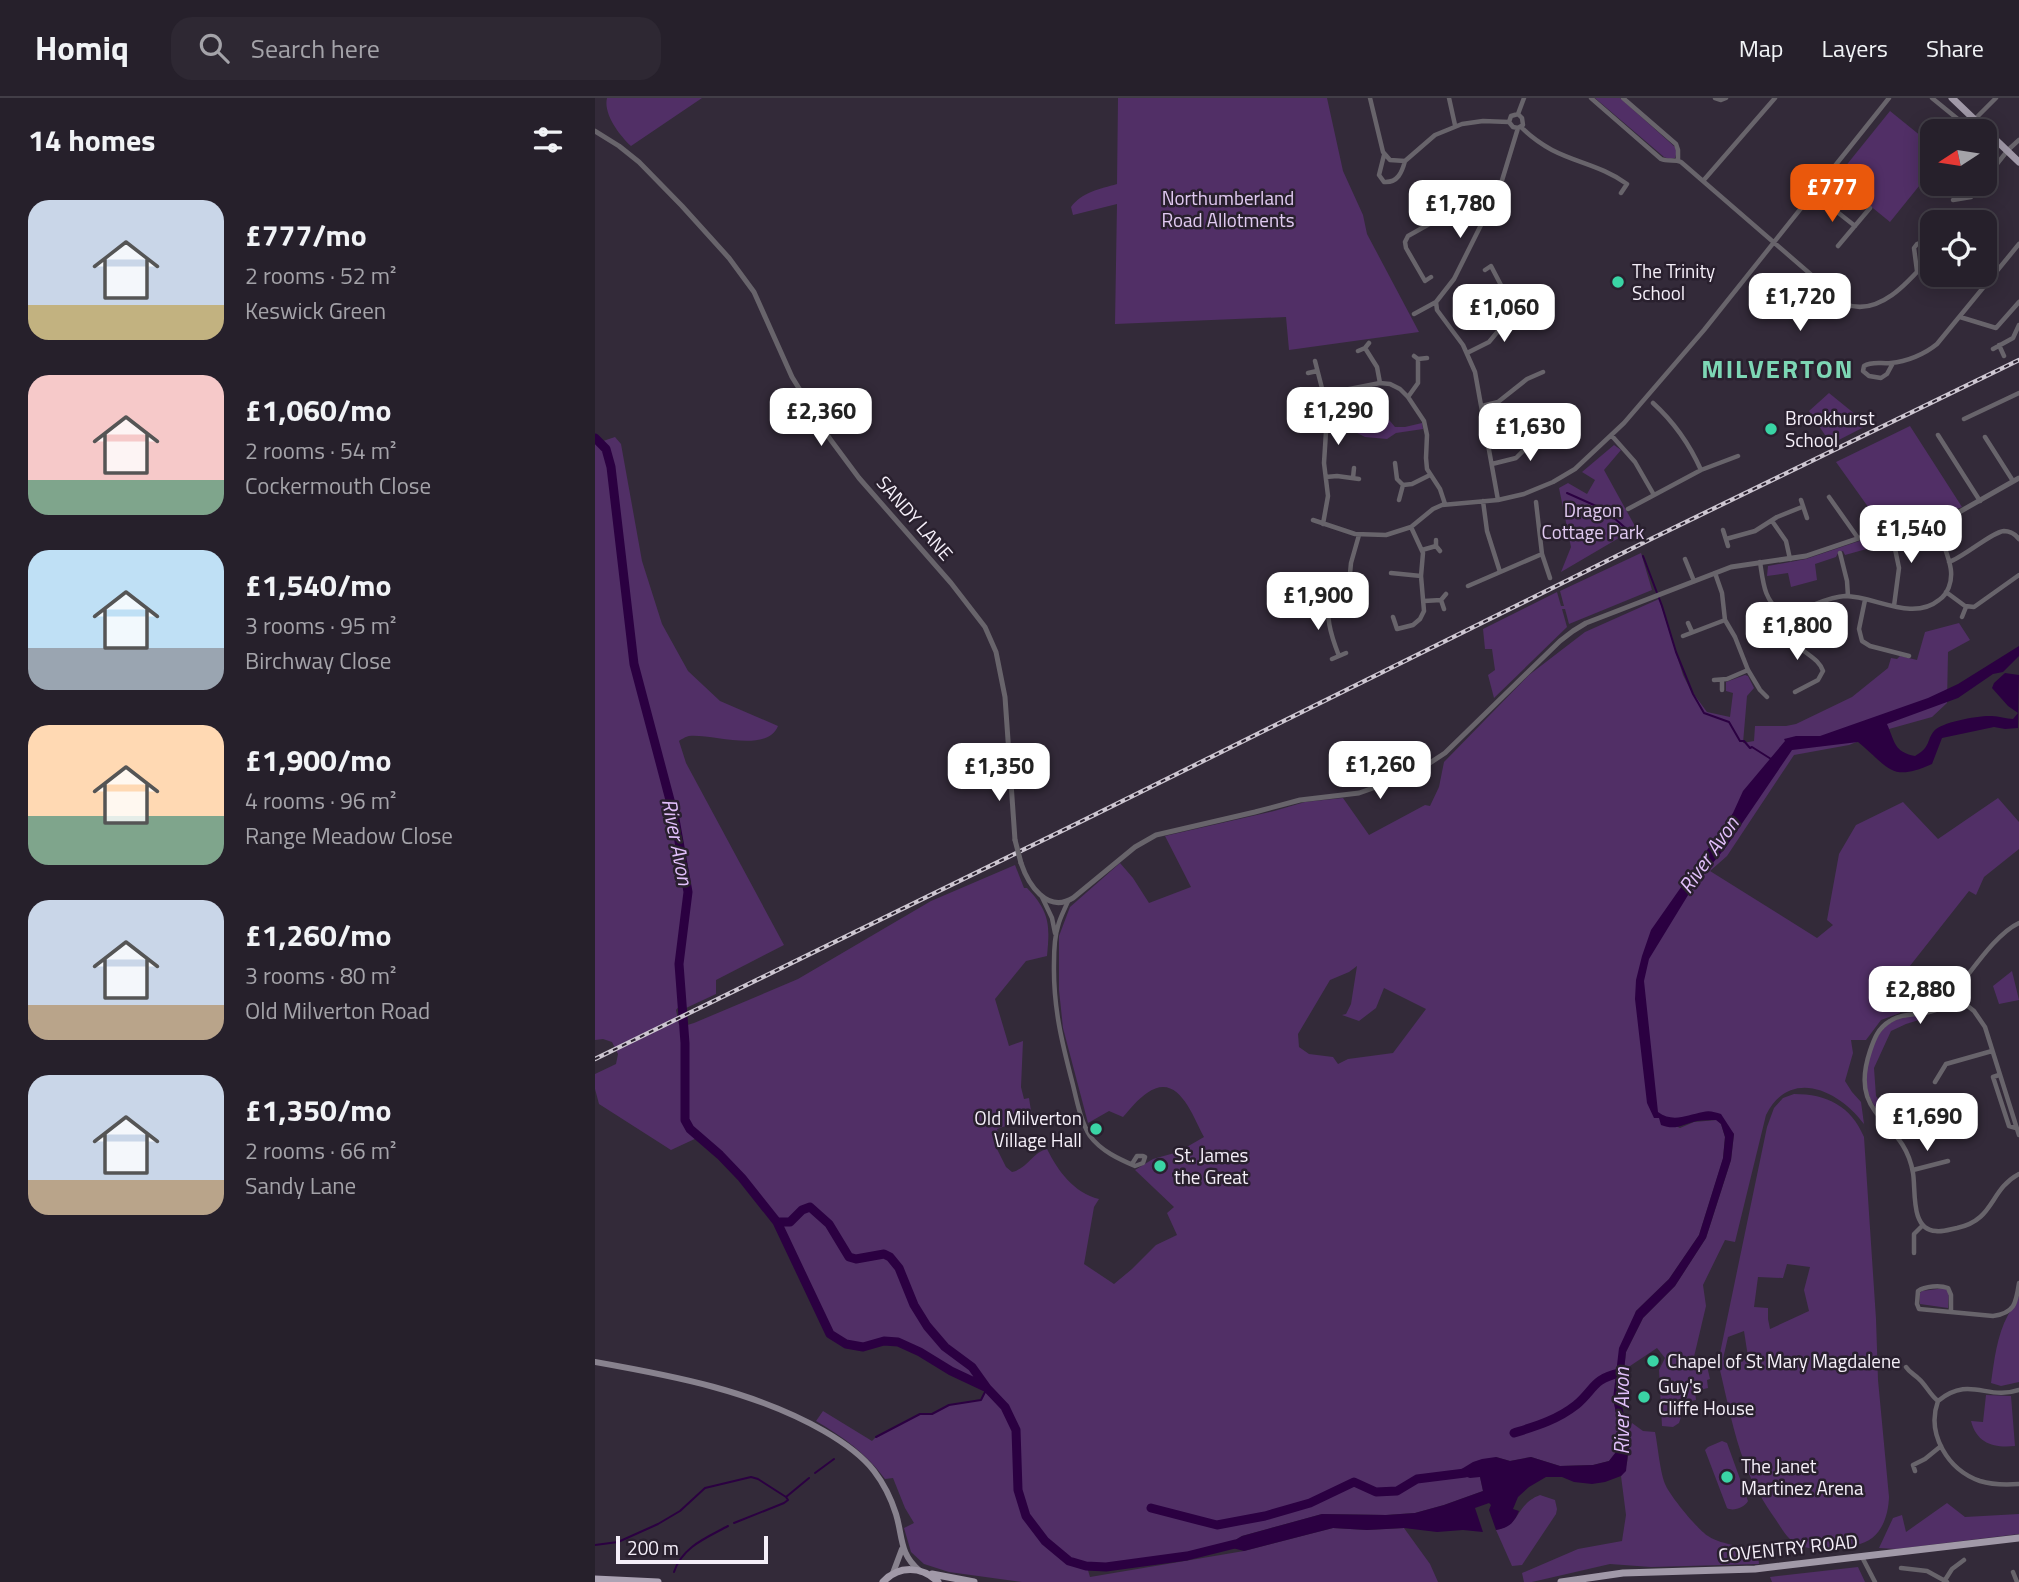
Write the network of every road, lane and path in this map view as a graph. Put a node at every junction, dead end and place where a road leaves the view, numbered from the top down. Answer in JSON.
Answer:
{"nodes":[{"id":1,"x":1370,"y":98,"type":"edge"},
{"id":2,"x":1449,"y":98,"type":"edge"},
{"id":3,"x":1524,"y":98,"type":"edge"},
{"id":4,"x":1591,"y":98,"type":"edge"},
{"id":5,"x":1623,"y":98,"type":"edge"},
{"id":6,"x":1715,"y":98,"type":"edge"},
{"id":7,"x":1726,"y":98,"type":"edge"},
{"id":8,"x":1775,"y":98,"type":"edge"},
{"id":9,"x":1889,"y":98,"type":"edge"},
{"id":10,"x":1932,"y":98,"type":"edge"},
{"id":11,"x":1952,"y":98,"type":"edge"},
{"id":12,"x":1996,"y":98,"type":"edge"},
{"id":13,"x":1518,"y":114,"type":"junction"},
{"id":14,"x":1956,"y":119,"type":"edge"},
{"id":15,"x":1974,"y":119,"type":"edge"},
{"id":16,"x":1976,"y":119,"type":"edge"},
{"id":17,"x":1509,"y":122,"type":"junction"},
{"id":18,"x":1455,"y":125,"type":"junction"},
{"id":19,"x":1519,"y":128,"type":"junction"},
{"id":20,"x":595,"y":131,"type":"edge"},
{"id":21,"x":1997,"y":140,"type":"edge"},
{"id":22,"x":2019,"y":140,"type":"edge"},
{"id":23,"x":2008,"y":150,"type":"junction"},
{"id":24,"x":1384,"y":155,"type":"junction"},
{"id":25,"x":1678,"y":160,"type":"junction"},
{"id":26,"x":1405,"y":161,"type":"junction"},
{"id":27,"x":2019,"y":162,"type":"edge"},
{"id":28,"x":1997,"y":164,"type":"edge"},
{"id":29,"x":1703,"y":181,"type":"junction"},
{"id":30,"x":1812,"y":192,"type":"junction"},
{"id":31,"x":1621,"y":193,"type":"dead end"},
{"id":32,"x":1957,"y":196,"type":"edge"},
{"id":33,"x":1972,"y":196,"type":"edge"},
{"id":34,"x":1870,"y":208,"type":"dead end"},
{"id":35,"x":1486,"y":218,"type":"junction"},
{"id":36,"x":1854,"y":226,"type":"junction"},
{"id":37,"x":1837,"y":236,"type":"dead end"},
{"id":38,"x":1843,"y":240,"type":"junction"},
{"id":39,"x":1774,"y":243,"type":"junction"},
{"id":40,"x":1920,"y":243,"type":"edge"},
{"id":41,"x":2019,"y":244,"type":"edge"},
{"id":42,"x":1838,"y":246,"type":"dead end"},
{"id":43,"x":1920,"y":269,"type":"edge"},
{"id":44,"x":1485,"y":270,"type":"dead end"},
{"id":45,"x":1917,"y":272,"type":"junction"},
{"id":46,"x":1431,"y":277,"type":"dead end"},
{"id":47,"x":1820,"y":283,"type":"junction"},
{"id":48,"x":1436,"y":302,"type":"junction"},
{"id":49,"x":2019,"y":302,"type":"edge"},
{"id":50,"x":1799,"y":308,"type":"dead end"},
{"id":51,"x":1414,"y":314,"type":"dead end"},
{"id":52,"x":1960,"y":317,"type":"junction"},
{"id":53,"x":2019,"y":325,"type":"edge"},
{"id":54,"x":1369,"y":343,"type":"dead end"},
{"id":55,"x":1365,"y":348,"type":"junction"},
{"id":56,"x":1358,"y":351,"type":"dead end"},
{"id":57,"x":1467,"y":354,"type":"junction"},
{"id":58,"x":2004,"y":356,"type":"dead end"},
{"id":59,"x":1427,"y":358,"type":"dead end"},
{"id":60,"x":1315,"y":361,"type":"dead end"},
{"id":61,"x":1893,"y":363,"type":"junction"},
{"id":62,"x":1317,"y":371,"type":"junction"},
{"id":63,"x":1543,"y":372,"type":"dead end"},
{"id":64,"x":1308,"y":373,"type":"dead end"},
{"id":65,"x":1380,"y":383,"type":"junction"},
{"id":66,"x":2019,"y":393,"type":"edge"},
{"id":67,"x":1324,"y":394,"type":"junction"},
{"id":68,"x":1408,"y":397,"type":"junction"},
{"id":69,"x":1653,"y":403,"type":"dead end"},
{"id":70,"x":1482,"y":406,"type":"junction"},
{"id":71,"x":1965,"y":419,"type":"dead end"},
{"id":72,"x":1553,"y":427,"type":"dead end"},
{"id":73,"x":1938,"y":435,"type":"dead end"},
{"id":74,"x":1612,"y":436,"type":"junction"},
{"id":75,"x":1985,"y":437,"type":"dead end"},
{"id":76,"x":1738,"y":456,"type":"dead end"},
{"id":77,"x":1395,"y":463,"type":"dead end"},
{"id":78,"x":1492,"y":464,"type":"junction"},
{"id":79,"x":1354,"y":468,"type":"dead end"},
{"id":80,"x":1701,"y":470,"type":"junction"},
{"id":81,"x":1430,"y":475,"type":"junction"},
{"id":82,"x":1326,"y":477,"type":"junction"},
{"id":83,"x":2016,"y":479,"type":"edge"},
{"id":84,"x":1403,"y":485,"type":"junction"},
{"id":85,"x":1654,"y":495,"type":"junction"},
{"id":86,"x":1399,"y":500,"type":"dead end"},
{"id":87,"x":1498,"y":500,"type":"junction"},
{"id":88,"x":1801,"y":500,"type":"dead end"},
{"id":89,"x":1483,"y":501,"type":"junction"},
{"id":90,"x":1829,"y":501,"type":"dead end"},
{"id":91,"x":1980,"y":501,"type":"junction"},
{"id":92,"x":1536,"y":502,"type":"dead end"},
{"id":93,"x":1445,"y":504,"type":"junction"},
{"id":94,"x":1803,"y":507,"type":"junction"},
{"id":95,"x":1627,"y":509,"type":"dead end"},
{"id":96,"x":1807,"y":518,"type":"dead end"},
{"id":97,"x":1313,"y":520,"type":"dead end"},
{"id":98,"x":1935,"y":520,"type":"junction"},
{"id":99,"x":1772,"y":521,"type":"junction"},
{"id":100,"x":1323,"y":524,"type":"junction"},
{"id":101,"x":1411,"y":527,"type":"junction"},
{"id":102,"x":1723,"y":530,"type":"dead end"},
{"id":103,"x":1359,"y":535,"type":"junction"},
{"id":104,"x":1858,"y":538,"type":"junction"},
{"id":105,"x":1726,"y":539,"type":"junction"},
{"id":106,"x":2019,"y":539,"type":"edge"},
{"id":107,"x":1893,"y":544,"type":"dead end"},
{"id":108,"x":1437,"y":546,"type":"dead end"},
{"id":109,"x":1728,"y":546,"type":"dead end"},
{"id":110,"x":1422,"y":550,"type":"junction"},
{"id":111,"x":1895,"y":550,"type":"junction"},
{"id":112,"x":1889,"y":552,"type":"dead end"},
{"id":113,"x":1542,"y":554,"type":"junction"},
{"id":114,"x":1838,"y":558,"type":"dead end"},
{"id":115,"x":1790,"y":559,"type":"junction"},
{"id":116,"x":1760,"y":562,"type":"junction"},
{"id":117,"x":1949,"y":562,"type":"junction"},
{"id":118,"x":1678,"y":568,"type":"dead end"},
{"id":119,"x":1500,"y":572,"type":"junction"},
{"id":120,"x":1391,"y":573,"type":"dead end"},
{"id":121,"x":1715,"y":573,"type":"junction"},
{"id":122,"x":1399,"y":574,"type":"junction"},
{"id":123,"x":2019,"y":575,"type":"edge"},
{"id":124,"x":1421,"y":576,"type":"junction"},
{"id":125,"x":1550,"y":578,"type":"dead end"},
{"id":126,"x":1694,"y":581,"type":"junction"},
{"id":127,"x":1399,"y":582,"type":"dead end"},
{"id":128,"x":1330,"y":586,"type":"dead end"},
{"id":129,"x":1468,"y":586,"type":"dead end"},
{"id":130,"x":1947,"y":592,"type":"junction"},
{"id":131,"x":1335,"y":593,"type":"junction"},
{"id":132,"x":1446,"y":594,"type":"dead end"},
{"id":133,"x":1848,"y":596,"type":"junction"},
{"id":134,"x":1441,"y":600,"type":"junction"},
{"id":135,"x":1865,"y":600,"type":"junction"},
{"id":136,"x":1424,"y":601,"type":"junction"},
{"id":137,"x":1894,"y":606,"type":"junction"},
{"id":138,"x":1966,"y":607,"type":"junction"},
{"id":139,"x":1444,"y":609,"type":"dead end"},
{"id":140,"x":1786,"y":612,"type":"junction"},
{"id":141,"x":1393,"y":617,"type":"dead end"},
{"id":142,"x":1962,"y":617,"type":"dead end"},
{"id":143,"x":1725,"y":620,"type":"junction"},
{"id":144,"x":1688,"y":623,"type":"dead end"},
{"id":145,"x":1692,"y":632,"type":"junction"},
{"id":146,"x":1683,"y":636,"type":"dead end"},
{"id":147,"x":1896,"y":652,"type":"junction"},
{"id":148,"x":1346,"y":653,"type":"dead end"},
{"id":149,"x":1339,"y":656,"type":"junction"},
{"id":150,"x":1909,"y":656,"type":"dead end"},
{"id":151,"x":1332,"y":659,"type":"dead end"},
{"id":152,"x":1894,"y":659,"type":"dead end"},
{"id":153,"x":1748,"y":670,"type":"junction"},
{"id":154,"x":1714,"y":680,"type":"dead end"},
{"id":155,"x":1722,"y":680,"type":"junction"},
{"id":156,"x":1797,"y":683,"type":"dead end"},
{"id":157,"x":1722,"y":690,"type":"dead end"},
{"id":158,"x":1760,"y":690,"type":"junction"},
{"id":159,"x":1753,"y":695,"type":"dead end"},
{"id":160,"x":1767,"y":697,"type":"dead end"},
{"id":161,"x":1042,"y":897,"type":"junction"},
{"id":162,"x":1068,"y":901,"type":"junction"},
{"id":163,"x":2019,"y":923,"type":"edge"},
{"id":164,"x":1055,"y":938,"type":"junction"},
{"id":165,"x":1954,"y":995,"type":"junction"},
{"id":166,"x":1992,"y":1051,"type":"junction"},
{"id":167,"x":1935,"y":1082,"type":"dead end"},
{"id":168,"x":2019,"y":1135,"type":"edge"},
{"id":169,"x":1948,"y":1161,"type":"dead end"},
{"id":170,"x":1132,"y":1164,"type":"dead end"},
{"id":171,"x":1913,"y":1170,"type":"junction"},
{"id":172,"x":2019,"y":1174,"type":"edge"},
{"id":173,"x":1923,"y":1225,"type":"junction"},
{"id":174,"x":1914,"y":1253,"type":"dead end"},
{"id":175,"x":2019,"y":1283,"type":"edge"},
{"id":176,"x":1951,"y":1312,"type":"junction"},
{"id":177,"x":595,"y":1363,"type":"edge"},
{"id":178,"x":1906,"y":1367,"type":"dead end"},
{"id":179,"x":2019,"y":1390,"type":"edge"},
{"id":180,"x":1938,"y":1401,"type":"junction"},
{"id":181,"x":1941,"y":1447,"type":"junction"},
{"id":182,"x":1915,"y":1471,"type":"dead end"},
{"id":183,"x":2019,"y":1484,"type":"edge"},
{"id":184,"x":2019,"y":1538,"type":"edge"},
{"id":185,"x":902,"y":1546,"type":"junction"},
{"id":186,"x":1862,"y":1557,"type":"junction"},
{"id":187,"x":1964,"y":1560,"type":"dead end"},
{"id":188,"x":1951,"y":1561,"type":"dead end"},
{"id":189,"x":1956,"y":1566,"type":"junction"},
{"id":190,"x":1901,"y":1568,"type":"dead end"},
{"id":191,"x":924,"y":1572,"type":"junction"},
{"id":192,"x":2013,"y":1572,"type":"dead end"},
{"id":193,"x":893,"y":1573,"type":"junction"},
{"id":194,"x":595,"y":1579,"type":"edge"},
{"id":195,"x":1946,"y":1581,"type":"edge"},
{"id":196,"x":658,"y":1582,"type":"edge"},
{"id":197,"x":883,"y":1582,"type":"edge"},
{"id":198,"x":938,"y":1582,"type":"edge"},
{"id":199,"x":974,"y":1582,"type":"edge"},
{"id":200,"x":1561,"y":1582,"type":"edge"},
{"id":201,"x":1875,"y":1582,"type":"edge"},
{"id":202,"x":2018,"y":1582,"type":"edge"}],
"edges":[{"from":1,"to":24,"type":"street"},
{"from":2,"to":18,"type":"street"},
{"from":3,"to":13,"type":"street"},
{"from":4,"to":25,"type":"street"},
{"from":5,"to":25,"type":"street"},
{"from":6,"to":7,"type":"street"},
{"from":8,"to":29,"type":"street"},
{"from":9,"to":30,"type":"street"},
{"from":10,"to":14,"type":"street"},
{"from":11,"to":15,"type":"main road"},
{"from":12,"to":16,"type":"street"},
{"from":13,"to":17,"type":"street"},
{"from":13,"to":19,"type":"street"},
{"from":17,"to":18,"type":"street"},
{"from":17,"to":19,"type":"street"},
{"from":18,"to":26,"type":"street"},
{"from":19,"to":31,"type":"street"},
{"from":19,"to":35,"type":"street"},
{"from":20,"to":161,"type":"street","name":"SANDY LANE","bridge":true},
{"from":21,"to":23,"type":"main road"},
{"from":22,"to":23,"type":"street"},
{"from":23,"to":27,"type":"main road"},
{"from":23,"to":28,"type":"street"},
{"from":24,"to":26,"type":"street"},
{"from":24,"to":26,"type":"street"},
{"from":25,"to":29,"type":"street"},
{"from":29,"to":39,"type":"street"},
{"from":30,"to":36,"type":"street"},
{"from":30,"to":39,"type":"street"},
{"from":32,"to":33,"type":"street"},
{"from":34,"to":36,"type":"street"},
{"from":35,"to":46,"type":"street"},
{"from":35,"to":48,"type":"street"},
{"from":36,"to":38,"type":"street"},
{"from":37,"to":38,"type":"street"},
{"from":38,"to":42,"type":"street"},
{"from":39,"to":47,"type":"street"},
{"from":39,"to":74,"type":"street"},
{"from":40,"to":45,"type":"street"},
{"from":41,"to":52,"type":"street"},
{"from":43,"to":45,"type":"street"},
{"from":44,"to":57,"type":"street"},
{"from":45,"to":47,"type":"street"},
{"from":47,"to":50,"type":"street"},
{"from":48,"to":51,"type":"street"},
{"from":48,"to":57,"type":"street"},
{"from":49,"to":52,"type":"street"},
{"from":52,"to":61,"type":"street"},
{"from":53,"to":58,"type":"street"},
{"from":54,"to":55,"type":"street"},
{"from":55,"to":56,"type":"street"},
{"from":55,"to":65,"type":"street"},
{"from":57,"to":70,"type":"street"},
{"from":59,"to":68,"type":"street"},
{"from":60,"to":62,"type":"street"},
{"from":61,"to":61,"type":"street"},
{"from":62,"to":64,"type":"street"},
{"from":62,"to":67,"type":"street"},
{"from":63,"to":70,"type":"street"},
{"from":65,"to":67,"type":"street"},
{"from":65,"to":68,"type":"street"},
{"from":66,"to":71,"type":"street"},
{"from":67,"to":82,"type":"street"},
{"from":68,"to":81,"type":"street"},
{"from":69,"to":80,"type":"street"},
{"from":70,"to":78,"type":"street"},
{"from":72,"to":78,"type":"street"},
{"from":73,"to":91,"type":"street"},
{"from":74,"to":85,"type":"street"},
{"from":74,"to":87,"type":"street"},
{"from":75,"to":83,"type":"street"},
{"from":76,"to":80,"type":"street"},
{"from":77,"to":84,"type":"street"},
{"from":78,"to":87,"type":"street"},
{"from":79,"to":82,"type":"street"},
{"from":80,"to":85,"type":"street"},
{"from":81,"to":84,"type":"street"},
{"from":81,"to":93,"type":"street"},
{"from":82,"to":100,"type":"street"},
{"from":83,"to":91,"type":"street"},
{"from":84,"to":86,"type":"street"},
{"from":85,"to":95,"type":"street"},
{"from":87,"to":89,"type":"street"},
{"from":88,"to":94,"type":"street"},
{"from":89,"to":93,"type":"street"},
{"from":89,"to":119,"type":"street"},
{"from":90,"to":104,"type":"street"},
{"from":91,"to":98,"type":"street"},
{"from":92,"to":113,"type":"street"},
{"from":93,"to":101,"type":"street"},
{"from":94,"to":96,"type":"street"},
{"from":94,"to":99,"type":"street"},
{"from":97,"to":100,"type":"street"},
{"from":98,"to":104,"type":"street"},
{"from":98,"to":117,"type":"street"},
{"from":99,"to":105,"type":"street"},
{"from":99,"to":115,"type":"street"},
{"from":100,"to":103,"type":"street"},
{"from":101,"to":103,"type":"street"},
{"from":101,"to":110,"type":"street"},
{"from":102,"to":105,"type":"street"},
{"from":103,"to":131,"type":"street"},
{"from":104,"to":115,"type":"street"},
{"from":105,"to":109,"type":"street"},
{"from":106,"to":117,"type":"street"},
{"from":107,"to":111,"type":"street"},
{"from":108,"to":110,"type":"street"},
{"from":110,"to":124,"type":"street"},
{"from":111,"to":112,"type":"street"},
{"from":111,"to":137,"type":"street"},
{"from":113,"to":119,"type":"street"},
{"from":113,"to":125,"type":"street"},
{"from":114,"to":133,"type":"street"},
{"from":115,"to":116,"type":"street"},
{"from":116,"to":121,"type":"street"},
{"from":116,"to":140,"type":"street"},
{"from":117,"to":130,"type":"street"},
{"from":118,"to":126,"type":"street"},
{"from":119,"to":129,"type":"street"},
{"from":120,"to":122,"type":"street"},
{"from":121,"to":126,"type":"street"},
{"from":121,"to":143,"type":"street"},
{"from":122,"to":124,"type":"street"},
{"from":122,"to":127,"type":"street"},
{"from":123,"to":138,"type":"street"},
{"from":124,"to":136,"type":"street"},
{"from":126,"to":162,"type":"street"},
{"from":128,"to":131,"type":"street"},
{"from":130,"to":137,"type":"street"},
{"from":130,"to":138,"type":"street"},
{"from":131,"to":149,"type":"street"},
{"from":132,"to":134,"type":"street"},
{"from":133,"to":135,"type":"street"},
{"from":133,"to":140,"type":"street"},
{"from":134,"to":136,"type":"street"},
{"from":134,"to":139,"type":"street"},
{"from":135,"to":137,"type":"street"},
{"from":135,"to":147,"type":"street"},
{"from":136,"to":141,"type":"street"},
{"from":138,"to":142,"type":"street"},
{"from":140,"to":156,"type":"street"},
{"from":143,"to":145,"type":"street"},
{"from":143,"to":153,"type":"street"},
{"from":144,"to":145,"type":"street"},
{"from":145,"to":146,"type":"street"},
{"from":147,"to":150,"type":"street"},
{"from":147,"to":152,"type":"street"},
{"from":148,"to":149,"type":"street"},
{"from":149,"to":151,"type":"street"},
{"from":153,"to":155,"type":"street"},
{"from":153,"to":158,"type":"street"},
{"from":154,"to":155,"type":"street"},
{"from":155,"to":157,"type":"street"},
{"from":158,"to":159,"type":"street"},
{"from":158,"to":160,"type":"street"},
{"from":161,"to":162,"type":"street"},
{"from":161,"to":164,"type":"street"},
{"from":162,"to":164,"type":"street"},
{"from":163,"to":165,"type":"street"},
{"from":164,"to":170,"type":"street"},
{"from":165,"to":166,"type":"street"},
{"from":165,"to":171,"type":"street"},
{"from":166,"to":167,"type":"street"},
{"from":166,"to":168,"type":"street"},
{"from":169,"to":171,"type":"street"},
{"from":171,"to":173,"type":"street"},
{"from":172,"to":173,"type":"street"},
{"from":173,"to":174,"type":"street"},
{"from":175,"to":176,"type":"street"},
{"from":176,"to":176,"type":"street"},
{"from":177,"to":185,"type":"main road"},
{"from":178,"to":180,"type":"street"},
{"from":179,"to":180,"type":"street"},
{"from":180,"to":181,"type":"street"},
{"from":181,"to":182,"type":"street"},
{"from":181,"to":183,"type":"street"},
{"from":184,"to":186,"type":"main road","name":"COVENTRY ROAD"},
{"from":185,"to":191,"type":"main road"},
{"from":185,"to":193,"type":"main road"},
{"from":186,"to":200,"type":"main road","name":"COVENTRY ROAD"},
{"from":186,"to":201,"type":"street"},
{"from":187,"to":189,"type":"street"},
{"from":188,"to":189,"type":"street"},
{"from":189,"to":195,"type":"street"},
{"from":190,"to":195,"type":"street"},
{"from":191,"to":193,"type":"main road"},
{"from":191,"to":198,"type":"main road"},
{"from":191,"to":199,"type":"main road"},
{"from":192,"to":202,"type":"street"},
{"from":193,"to":197,"type":"main road"},
{"from":194,"to":196,"type":"highway"}]}
